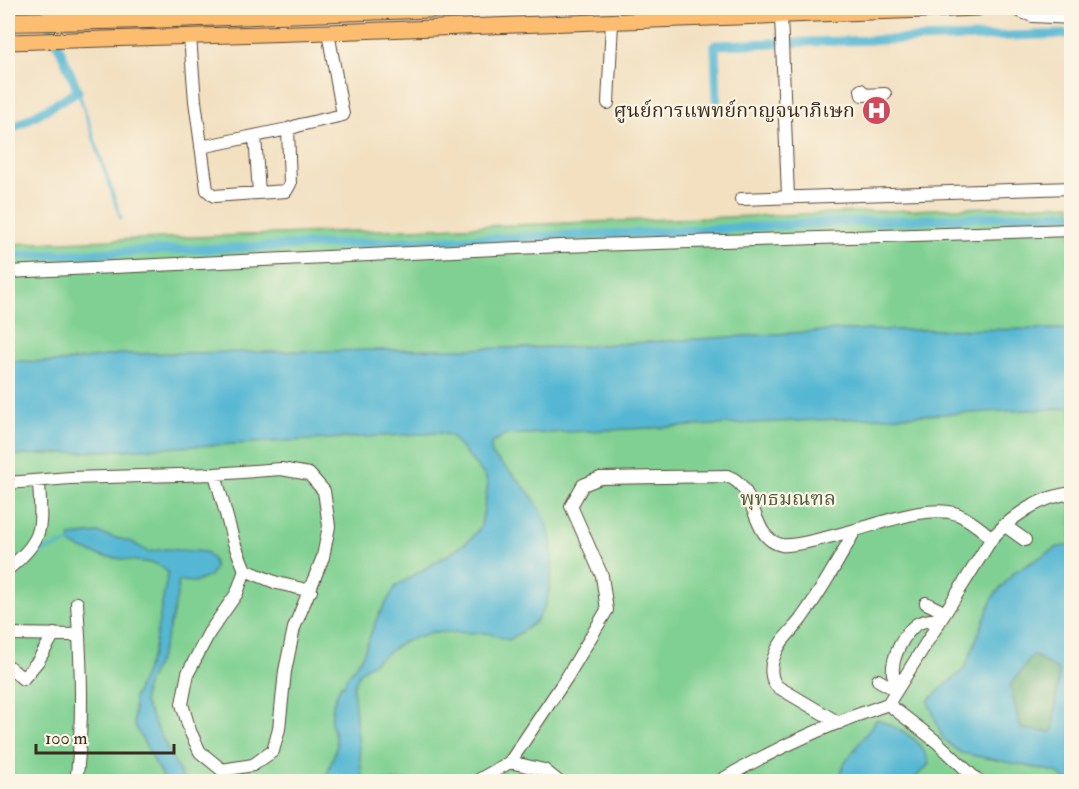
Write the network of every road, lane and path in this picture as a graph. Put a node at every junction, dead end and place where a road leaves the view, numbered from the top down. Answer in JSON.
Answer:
{"nodes":[{"id":1,"x":444,"y":8,"type":"edge"},
{"id":2,"x":978,"y":8,"type":"edge"},
{"id":3,"x":1011,"y":8,"type":"edge"},
{"id":4,"x":780,"y":15,"type":"junction"},
{"id":5,"x":1071,"y":18,"type":"edge"},
{"id":6,"x":8,"y":22,"type":"edge"},
{"id":7,"x":612,"y":22,"type":"junction"},
{"id":8,"x":328,"y":32,"type":"junction"},
{"id":9,"x":190,"y":37,"type":"junction"},
{"id":10,"x":8,"y":42,"type":"edge"},
{"id":11,"x":861,"y":90,"type":"dead end"},
{"id":12,"x":885,"y":94,"type":"dead end"},
{"id":13,"x":608,"y":103,"type":"dead end"},
{"id":14,"x":288,"y":129,"type":"junction"},
{"id":15,"x":255,"y":136,"type":"junction"},
{"id":16,"x":201,"y":147,"type":"junction"},
{"id":17,"x":1071,"y":188,"type":"edge"},
{"id":18,"x":259,"y":193,"type":"junction"},
{"id":19,"x":788,"y":197,"type":"junction"},
{"id":20,"x":741,"y":199,"type":"dead end"},
{"id":21,"x":1071,"y":230,"type":"edge"},
{"id":22,"x":8,"y":272,"type":"edge"},
{"id":23,"x":215,"y":474,"type":"junction"},
{"id":24,"x":39,"y":481,"type":"junction"},
{"id":25,"x":8,"y":483,"type":"edge"},
{"id":26,"x":1071,"y":493,"type":"edge"},
{"id":27,"x":1004,"y":525,"type":"junction"},
{"id":28,"x":855,"y":530,"type":"junction"},
{"id":29,"x":993,"y":538,"type":"junction"},
{"id":30,"x":1024,"y":540,"type":"dead end"},
{"id":31,"x":8,"y":569,"type":"edge"},
{"id":32,"x":245,"y":570,"type":"junction"},
{"id":33,"x":311,"y":591,"type":"junction"},
{"id":34,"x":77,"y":603,"type":"dead end"},
{"id":35,"x":927,"y":603,"type":"dead end"},
{"id":36,"x":942,"y":616,"type":"junction"},
{"id":37,"x":8,"y":634,"type":"edge"},
{"id":38,"x":54,"y":634,"type":"junction"},
{"id":39,"x":79,"y":634,"type":"junction"},
{"id":40,"x":8,"y":666,"type":"edge"},
{"id":41,"x":878,"y":680,"type":"dead end"},
{"id":42,"x":896,"y":684,"type":"junction"},
{"id":43,"x":888,"y":704,"type":"junction"},
{"id":44,"x":839,"y":723,"type":"junction"},
{"id":45,"x":510,"y":762,"type":"junction"},
{"id":46,"x":76,"y":782,"type":"edge"},
{"id":47,"x":475,"y":782,"type":"edge"},
{"id":48,"x":559,"y":782,"type":"edge"},
{"id":49,"x":718,"y":782,"type":"edge"},
{"id":50,"x":979,"y":782,"type":"edge"}],
"edges":[{"from":1,"to":6,"type":"highway"},
{"from":2,"to":4,"type":"main road"},
{"from":3,"to":5,"type":"street"},
{"from":4,"to":7,"type":"main road"},
{"from":4,"to":19,"type":"street"},
{"from":7,"to":8,"type":"main road"},
{"from":7,"to":13,"type":"street"},
{"from":8,"to":9,"type":"main road"},
{"from":8,"to":14,"type":"street"},
{"from":9,"to":10,"type":"main road"},
{"from":9,"to":16,"type":"street"},
{"from":11,"to":12,"type":"street"},
{"from":14,"to":15,"type":"street"},
{"from":14,"to":18,"type":"street"},
{"from":15,"to":16,"type":"street"},
{"from":15,"to":18,"type":"street"},
{"from":16,"to":18,"type":"street"},
{"from":17,"to":19,"type":"street"},
{"from":19,"to":20,"type":"street"},
{"from":21,"to":22,"type":"street"},
{"from":23,"to":24,"type":"street"},
{"from":23,"to":32,"type":"street"},
{"from":23,"to":33,"type":"street"},
{"from":24,"to":25,"type":"street"},
{"from":24,"to":31,"type":"street"},
{"from":26,"to":27,"type":"street"},
{"from":27,"to":29,"type":"street"},
{"from":27,"to":30,"type":"street"},
{"from":28,"to":29,"type":"street"},
{"from":28,"to":44,"type":"street"},
{"from":28,"to":45,"type":"street"},
{"from":29,"to":36,"type":"street"},
{"from":32,"to":33,"type":"street"},
{"from":32,"to":33,"type":"street"},
{"from":34,"to":39,"type":"street"},
{"from":35,"to":36,"type":"street"},
{"from":36,"to":42,"type":"street"},
{"from":36,"to":42,"type":"street"},
{"from":37,"to":38,"type":"street"},
{"from":38,"to":39,"type":"street"},
{"from":38,"to":40,"type":"street"},
{"from":39,"to":46,"type":"street"},
{"from":41,"to":42,"type":"street"},
{"from":42,"to":43,"type":"street"},
{"from":43,"to":44,"type":"street"},
{"from":43,"to":50,"type":"street"},
{"from":44,"to":49,"type":"street"},
{"from":45,"to":47,"type":"street"},
{"from":45,"to":48,"type":"street"}]}
